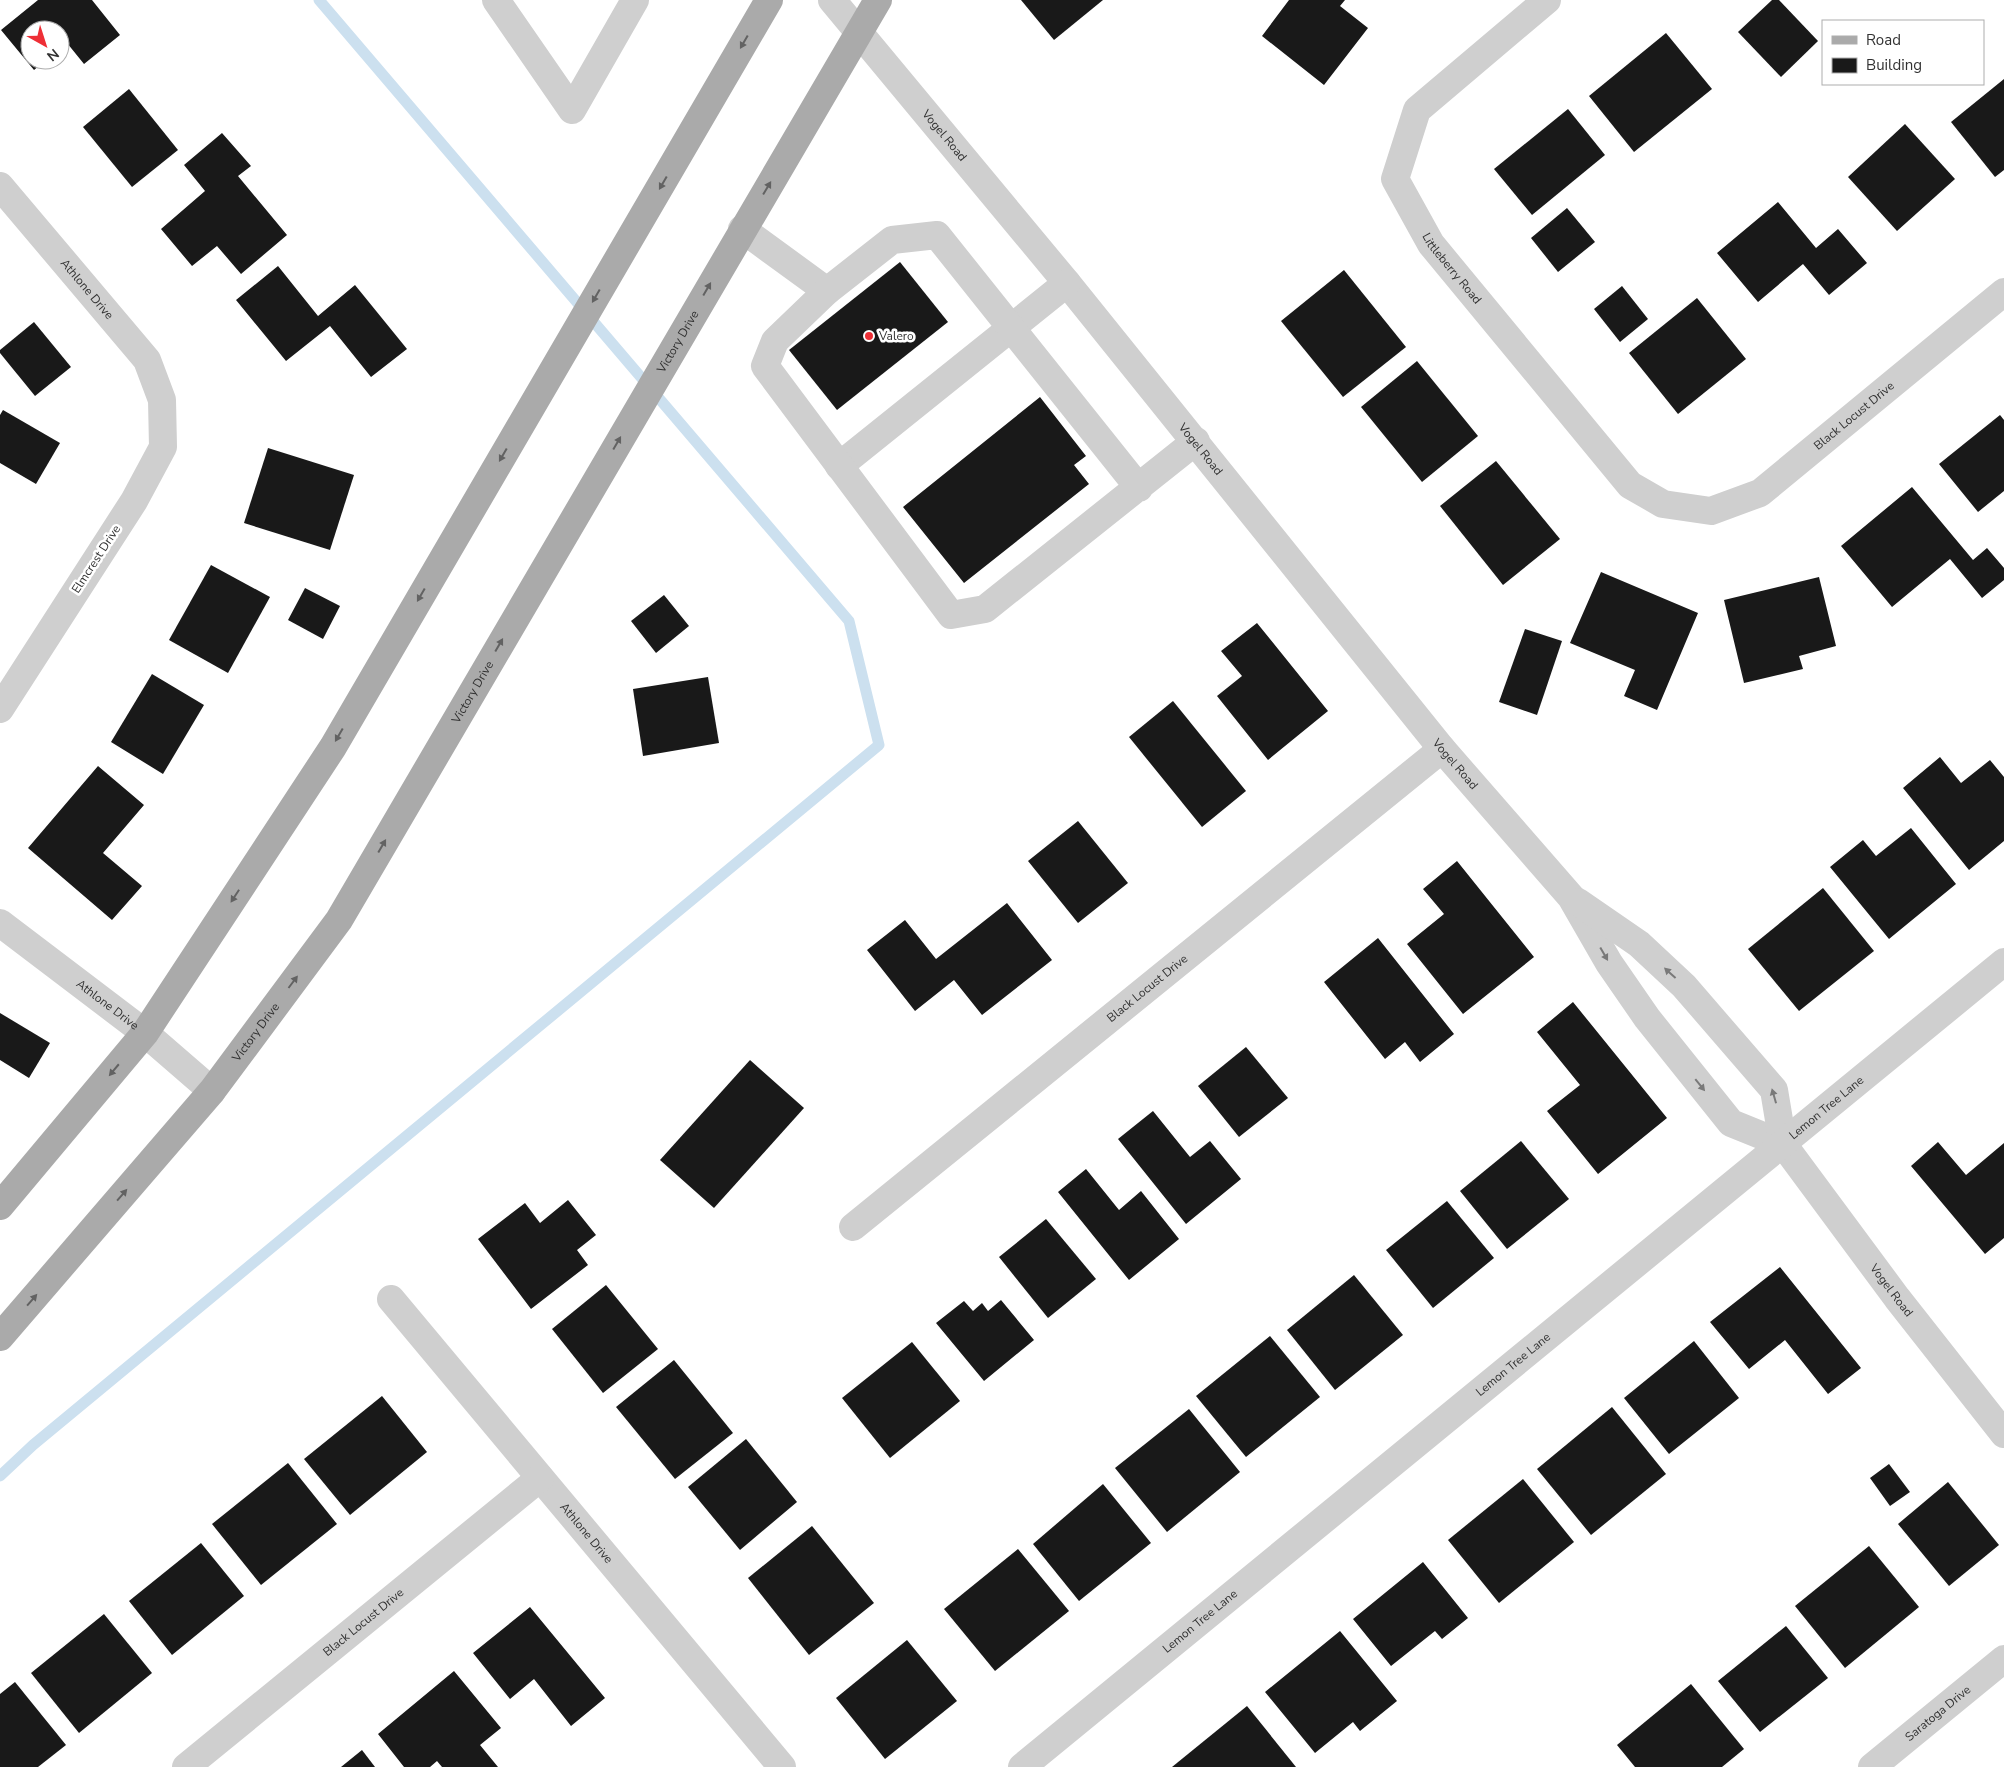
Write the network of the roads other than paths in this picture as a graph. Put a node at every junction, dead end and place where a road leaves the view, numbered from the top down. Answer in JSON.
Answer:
{"nodes":[{"id":1,"x":496,"y":0,"type":"edge"},
{"id":2,"x":635,"y":0,"type":"edge"},
{"id":3,"x":769,"y":0,"type":"edge"},
{"id":4,"x":832,"y":0,"type":"edge"},
{"id":5,"x":878,"y":0,"type":"edge"},
{"id":6,"x":1547,"y":0,"type":"edge"},
{"id":7,"x":860,"y":31,"type":"junction"},
{"id":8,"x":0,"y":186,"type":"edge"},
{"id":9,"x":742,"y":230,"type":"junction"},
{"id":10,"x":1067,"y":283,"type":"junction"},
{"id":11,"x":827,"y":292,"type":"junction"},
{"id":12,"x":2004,"y":292,"type":"edge"},
{"id":13,"x":1012,"y":328,"type":"junction"},
{"id":14,"x":162,"y":400,"type":"joint"},
{"id":15,"x":1196,"y":441,"type":"junction"},
{"id":16,"x":839,"y":466,"type":"junction"},
{"id":17,"x":1138,"y":488,"type":"junction"},
{"id":18,"x":1692,"y":508,"type":"joint"},
{"id":19,"x":0,"y":709,"type":"edge"},
{"id":20,"x":1442,"y":749,"type":"junction"},
{"id":21,"x":1571,"y":897,"type":"junction"},
{"id":22,"x":0,"y":923,"type":"edge"},
{"id":23,"x":2004,"y":962,"type":"edge"},
{"id":24,"x":146,"y":1033,"type":"junction"},
{"id":25,"x":212,"y":1091,"type":"junction"},
{"id":26,"x":1783,"y":1144,"type":"junction"},
{"id":27,"x":0,"y":1206,"type":"edge"},
{"id":28,"x":853,"y":1227,"type":"dead end"},
{"id":29,"x":391,"y":1299,"type":"dead end"},
{"id":30,"x":0,"y":1337,"type":"edge"},
{"id":31,"x":2004,"y":1434,"type":"edge"},
{"id":32,"x":540,"y":1478,"type":"junction"},
{"id":33,"x":2004,"y":1659,"type":"edge"},
{"id":34,"x":186,"y":1767,"type":"edge"},
{"id":35,"x":782,"y":1767,"type":"edge"},
{"id":36,"x":1022,"y":1767,"type":"edge"},
{"id":37,"x":1872,"y":1767,"type":"edge"}],
"edges":[{"from":1,"to":2,"type":"street"},
{"from":3,"to":24,"type":"main road","one_way":true},
{"from":4,"to":7,"type":"street","name":"Vogel Road"},
{"from":5,"to":7,"type":"main road","name":"Victory Drive"},
{"from":6,"to":18,"type":"street","name":"Littleberry Road"},
{"from":9,"to":7,"type":"main road","name":"Victory Drive","one_way":true},
{"from":7,"to":10,"type":"street","name":"Vogel Road"},
{"from":8,"to":14,"type":"street","name":"Athlone Drive"},
{"from":9,"to":11,"type":"street"},
{"from":25,"to":9,"type":"main road","name":"Victory Drive","one_way":true},
{"from":10,"to":13,"type":"street"},
{"from":10,"to":15,"type":"street","name":"Vogel Road"},
{"from":11,"to":13,"type":"street"},
{"from":11,"to":16,"type":"street"},
{"from":12,"to":18,"type":"street","name":"Black Locust Drive"},
{"from":13,"to":16,"type":"street"},
{"from":13,"to":17,"type":"street"},
{"from":14,"to":19,"type":"street","name":"Elmcrest Drive"},
{"from":15,"to":17,"type":"street"},
{"from":15,"to":20,"type":"street","name":"Vogel Road"},
{"from":16,"to":17,"type":"street"},
{"from":20,"to":21,"type":"street","name":"Vogel Road"},
{"from":20,"to":28,"type":"street","name":"Black Locust Drive"},
{"from":21,"to":26,"type":"street","name":"Vogel Road","one_way":true},
{"from":26,"to":21,"type":"street","name":"Vogel Road","one_way":true},
{"from":22,"to":24,"type":"street","name":"Athlone Drive"},
{"from":23,"to":26,"type":"street","name":"Lemon Tree Lane"},
{"from":24,"to":25,"type":"street","name":"Athlone Drive"},
{"from":24,"to":27,"type":"main road","one_way":true},
{"from":30,"to":25,"type":"main road","name":"Victory Drive","one_way":true},
{"from":26,"to":31,"type":"street","name":"Vogel Road"},
{"from":26,"to":36,"type":"street","name":"Lemon Tree Lane"},
{"from":29,"to":32,"type":"street","name":"Athlone Drive"},
{"from":32,"to":34,"type":"street","name":"Black Locust Drive"},
{"from":32,"to":35,"type":"street","name":"Athlone Drive"},
{"from":33,"to":37,"type":"street","name":"Saratoga Drive"}]}
